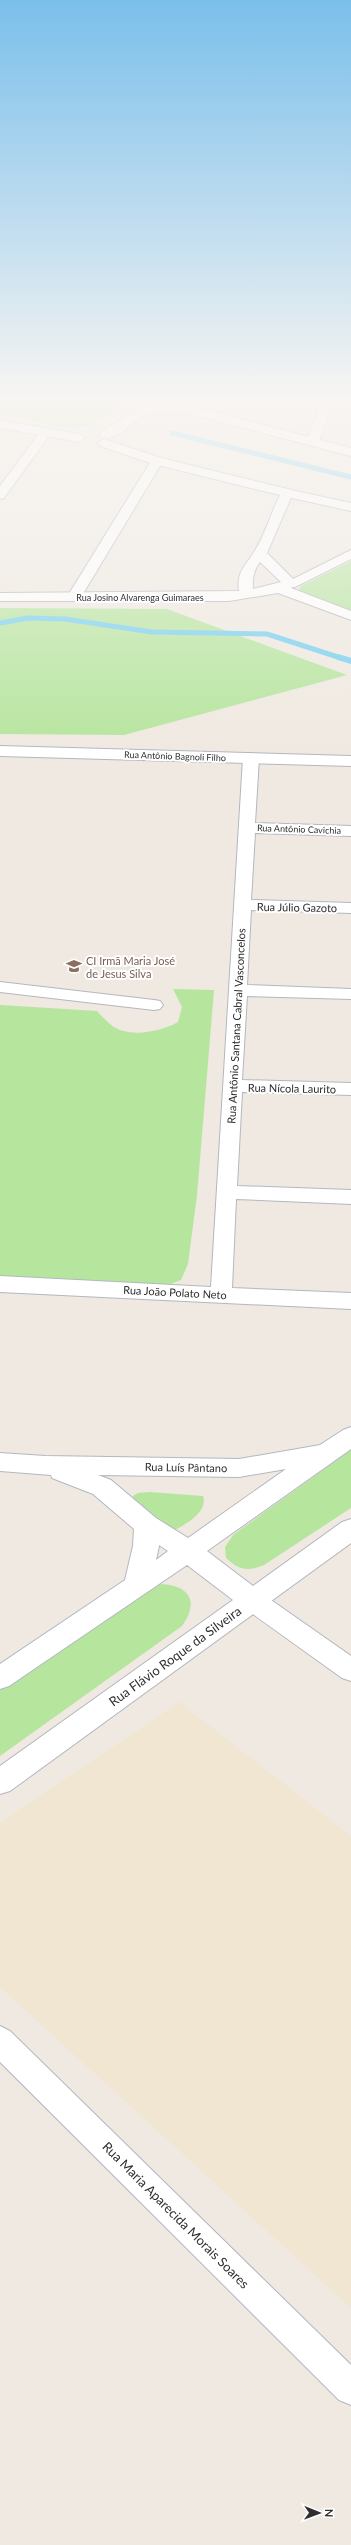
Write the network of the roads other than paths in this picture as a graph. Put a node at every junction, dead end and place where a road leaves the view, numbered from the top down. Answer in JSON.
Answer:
{"nodes":[{"id":1,"x":124,"y":516,"type":"edge"},
{"id":2,"x":277,"y":516,"type":"edge"},
{"id":3,"x":260,"y":554,"type":"junction"},
{"id":4,"x":351,"y":554,"type":"edge"},
{"id":5,"x":284,"y":586,"type":"junction"},
{"id":6,"x":247,"y":596,"type":"junction"},
{"id":7,"x":0,"y":597,"type":"edge"},
{"id":8,"x":74,"y":597,"type":"junction"},
{"id":9,"x":351,"y":616,"type":"edge"},
{"id":10,"x":0,"y":751,"type":"edge"},
{"id":11,"x":251,"y":758,"type":"junction"},
{"id":12,"x":351,"y":761,"type":"edge"},
{"id":13,"x":247,"y":828,"type":"junction"},
{"id":14,"x":351,"y":831,"type":"edge"},
{"id":15,"x":243,"y":905,"type":"junction"},
{"id":16,"x":351,"y":908,"type":"edge"},
{"id":17,"x":0,"y":987,"type":"edge"},
{"id":18,"x":238,"y":990,"type":"junction"},
{"id":19,"x":351,"y":994,"type":"edge"},
{"id":20,"x":154,"y":1004,"type":"dead end"},
{"id":21,"x":232,"y":1086,"type":"junction"},
{"id":22,"x":351,"y":1089,"type":"edge"},
{"id":23,"x":227,"y":1192,"type":"junction"},
{"id":24,"x":351,"y":1197,"type":"edge"},
{"id":25,"x":0,"y":1284,"type":"edge"},
{"id":26,"x":221,"y":1294,"type":"junction"},
{"id":27,"x":351,"y":1301,"type":"edge"},
{"id":28,"x":351,"y":1436,"type":"edge"},
{"id":29,"x":325,"y":1453,"type":"junction"},
{"id":30,"x":0,"y":1462,"type":"edge"},
{"id":31,"x":45,"y":1465,"type":"junction"},
{"id":32,"x":147,"y":1525,"type":"junction"},
{"id":33,"x":351,"y":1529,"type":"edge"},
{"id":34,"x":188,"y":1551,"type":"junction"},
{"id":35,"x":137,"y":1585,"type":"junction"},
{"id":36,"x":252,"y":1600,"type":"junction"},
{"id":37,"x":351,"y":1670,"type":"edge"},
{"id":38,"x":0,"y":1678,"type":"edge"},
{"id":39,"x":0,"y":1782,"type":"edge"},
{"id":40,"x":0,"y":2041,"type":"edge"},
{"id":41,"x":351,"y":2388,"type":"edge"}],
"edges":[{"from":1,"to":8,"type":"street"},
{"from":2,"to":3,"type":"street"},
{"from":3,"to":5,"type":"street"},
{"from":3,"to":6,"type":"street"},
{"from":4,"to":5,"type":"street"},
{"from":5,"to":6,"type":"street","name":"Rua Josino Alvarenga Guimaraes"},
{"from":5,"to":9,"type":"street"},
{"from":6,"to":8,"type":"street","name":"Rua Josino Alvarenga Guimaraes"},
{"from":7,"to":8,"type":"street","name":"Rua Josino Alvarenga Guimaraes"},
{"from":10,"to":11,"type":"street","name":"Rua Antônio Bagnoli Filho"},
{"from":11,"to":12,"type":"street","name":"Rua Antônio Bagnoli Filho"},
{"from":11,"to":13,"type":"street","name":"Rua Antônio Santana Cabral Vasconcelos"},
{"from":13,"to":14,"type":"street","name":"Rua Antônio Cavichia"},
{"from":13,"to":15,"type":"street","name":"Rua Antônio Santana Cabral Vasconcelos"},
{"from":15,"to":16,"type":"street","name":"Rua Júlio Gazoto"},
{"from":15,"to":18,"type":"street","name":"Rua Antônio Santana Cabral Vasconcelos"},
{"from":17,"to":20,"type":"street"},
{"from":18,"to":19,"type":"street"},
{"from":18,"to":21,"type":"street","name":"Rua Antônio Santana Cabral Vasconcelos"},
{"from":21,"to":22,"type":"street","name":"Rua Nícola Laurito"},
{"from":21,"to":23,"type":"street","name":"Rua Antônio Santana Cabral Vasconcelos"},
{"from":23,"to":24,"type":"street"},
{"from":23,"to":26,"type":"street","name":"Rua Antônio Santana Cabral Vasconcelos"},
{"from":25,"to":26,"type":"street","name":"Rua João Polato Neto"},
{"from":26,"to":27,"type":"street","name":"Rua João Polato Neto"},
{"from":28,"to":29,"type":"street"},
{"from":29,"to":31,"type":"street","name":"Rua Luís Pântano"},
{"from":29,"to":34,"type":"street"},
{"from":30,"to":31,"type":"street","name":"Rua Luís Pântano"},
{"from":31,"to":32,"type":"street","name":"Rua Luís Pântano"},
{"from":32,"to":34,"type":"street","name":"Rua Luís Pântano"},
{"from":32,"to":35,"type":"street"},
{"from":33,"to":36,"type":"street","name":"Rua Flávio Roque da Silveira"},
{"from":34,"to":35,"type":"street"},
{"from":34,"to":36,"type":"street","name":"Rua Luís Pântano"},
{"from":35,"to":38,"type":"street"},
{"from":36,"to":37,"type":"street"},
{"from":36,"to":39,"type":"street","name":"Rua Flávio Roque da Silveira"},
{"from":40,"to":41,"type":"street","name":"Rua Maria Aparecida Morais Soares"}]}
